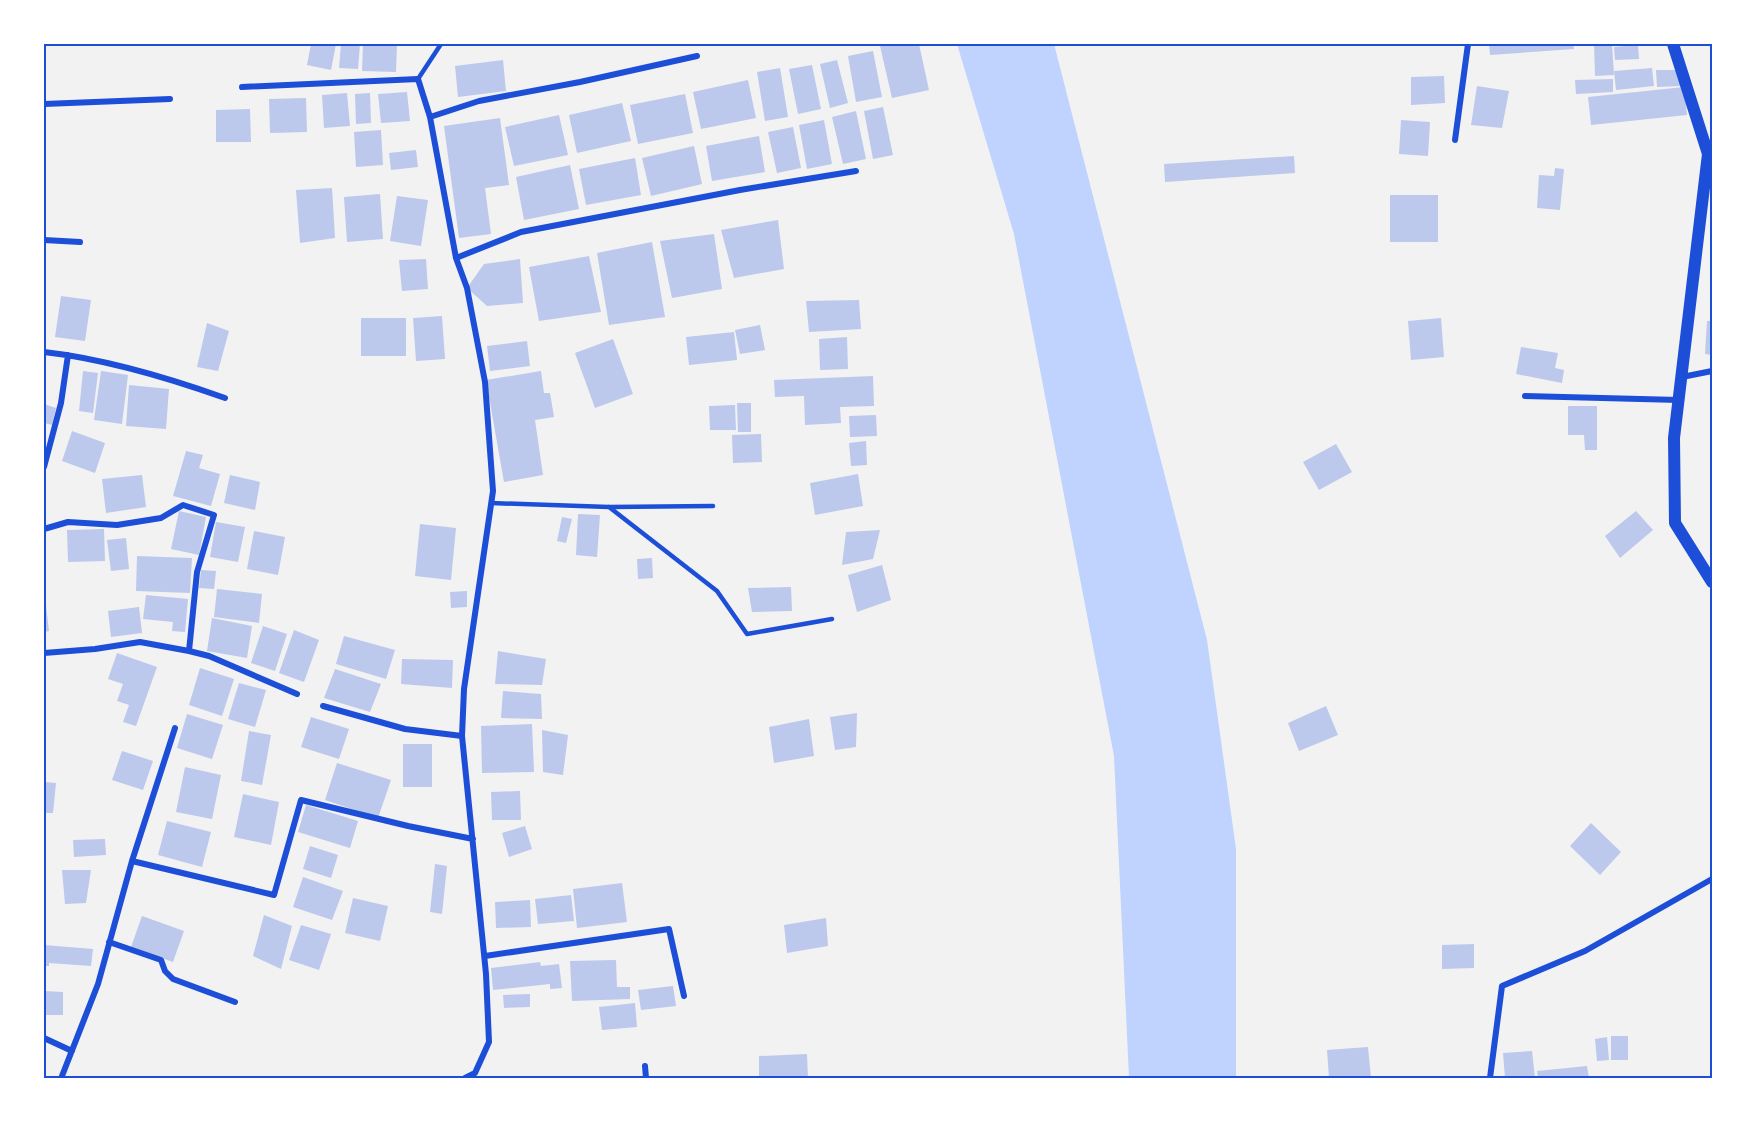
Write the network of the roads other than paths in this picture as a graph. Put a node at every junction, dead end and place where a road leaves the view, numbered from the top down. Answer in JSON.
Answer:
{"nodes":[{"id":1,"x":441,"y":44,"type":"edge"},
{"id":2,"x":1468,"y":44,"type":"edge"},
{"id":3,"x":1673,"y":44,"type":"edge"},
{"id":4,"x":697,"y":56,"type":"dead end"},
{"id":5,"x":418,"y":79,"type":"junction"},
{"id":6,"x":242,"y":87,"type":"dead end"},
{"id":7,"x":170,"y":99,"type":"dead end"},
{"id":8,"x":44,"y":104,"type":"edge"},
{"id":9,"x":430,"y":117,"type":"junction"},
{"id":10,"x":1455,"y":140,"type":"dead end"},
{"id":11,"x":855,"y":171,"type":"dead end"},
{"id":12,"x":44,"y":240,"type":"edge"},
{"id":13,"x":80,"y":242,"type":"dead end"},
{"id":14,"x":456,"y":258,"type":"junction"},
{"id":15,"x":44,"y":352,"type":"edge"},
{"id":16,"x":68,"y":355,"type":"junction"},
{"id":17,"x":1713,"y":371,"type":"edge"},
{"id":18,"x":1681,"y":377,"type":"junction"},
{"id":19,"x":1525,"y":396,"type":"dead end"},
{"id":20,"x":225,"y":398,"type":"dead end"},
{"id":21,"x":1678,"y":399,"type":"junction"},
{"id":22,"x":44,"y":467,"type":"edge"},
{"id":23,"x":491,"y":503,"type":"junction"},
{"id":24,"x":713,"y":506,"type":"dead end"},
{"id":25,"x":609,"y":507,"type":"junction"},
{"id":26,"x":44,"y":529,"type":"edge"},
{"id":27,"x":1713,"y":582,"type":"edge"},
{"id":28,"x":832,"y":619,"type":"dead end"},
{"id":29,"x":189,"y":651,"type":"junction"},
{"id":30,"x":44,"y":653,"type":"edge"},
{"id":31,"x":297,"y":694,"type":"dead end"},
{"id":32,"x":323,"y":705,"type":"dead end"},
{"id":33,"x":175,"y":728,"type":"dead end"},
{"id":34,"x":462,"y":736,"type":"junction"},
{"id":35,"x":473,"y":839,"type":"junction"},
{"id":36,"x":132,"y":861,"type":"junction"},
{"id":37,"x":1713,"y":879,"type":"edge"},
{"id":38,"x":110,"y":942,"type":"junction"},
{"id":39,"x":485,"y":956,"type":"junction"},
{"id":40,"x":684,"y":996,"type":"dead end"},
{"id":41,"x":235,"y":1002,"type":"dead end"},
{"id":42,"x":44,"y":1038,"type":"edge"},
{"id":43,"x":72,"y":1051,"type":"junction"},
{"id":44,"x":645,"y":1066,"type":"dead end"},
{"id":45,"x":64,"y":1078,"type":"edge"},
{"id":46,"x":465,"y":1078,"type":"edge"},
{"id":47,"x":646,"y":1078,"type":"edge"},
{"id":48,"x":1490,"y":1078,"type":"edge"}],
"edges":[{"from":1,"to":5,"type":"lane"},
{"from":2,"to":10,"type":"street"},
{"from":3,"to":18,"type":"main road"},
{"from":4,"to":9,"type":"street"},
{"from":5,"to":6,"type":"street"},
{"from":5,"to":9,"type":"street"},
{"from":7,"to":8,"type":"street"},
{"from":9,"to":14,"type":"street"},
{"from":11,"to":14,"type":"street"},
{"from":12,"to":13,"type":"street"},
{"from":14,"to":23,"type":"street"},
{"from":15,"to":16,"type":"street"},
{"from":16,"to":20,"type":"street"},
{"from":16,"to":22,"type":"street"},
{"from":17,"to":18,"type":"street"},
{"from":18,"to":21,"type":"main road"},
{"from":19,"to":21,"type":"street"},
{"from":21,"to":27,"type":"main road"},
{"from":23,"to":25,"type":"lane"},
{"from":23,"to":34,"type":"street"},
{"from":24,"to":25,"type":"lane"},
{"from":25,"to":28,"type":"lane"},
{"from":26,"to":29,"type":"street"},
{"from":29,"to":30,"type":"street"},
{"from":29,"to":31,"type":"street"},
{"from":32,"to":34,"type":"street"},
{"from":33,"to":36,"type":"street"},
{"from":34,"to":35,"type":"street"},
{"from":35,"to":36,"type":"street"},
{"from":35,"to":39,"type":"street"},
{"from":36,"to":38,"type":"street"},
{"from":37,"to":48,"type":"street"},
{"from":38,"to":41,"type":"street"},
{"from":38,"to":43,"type":"street"},
{"from":39,"to":40,"type":"street"},
{"from":39,"to":46,"type":"street"},
{"from":42,"to":43,"type":"street"},
{"from":43,"to":45,"type":"street"},
{"from":44,"to":47,"type":"street"}]}
